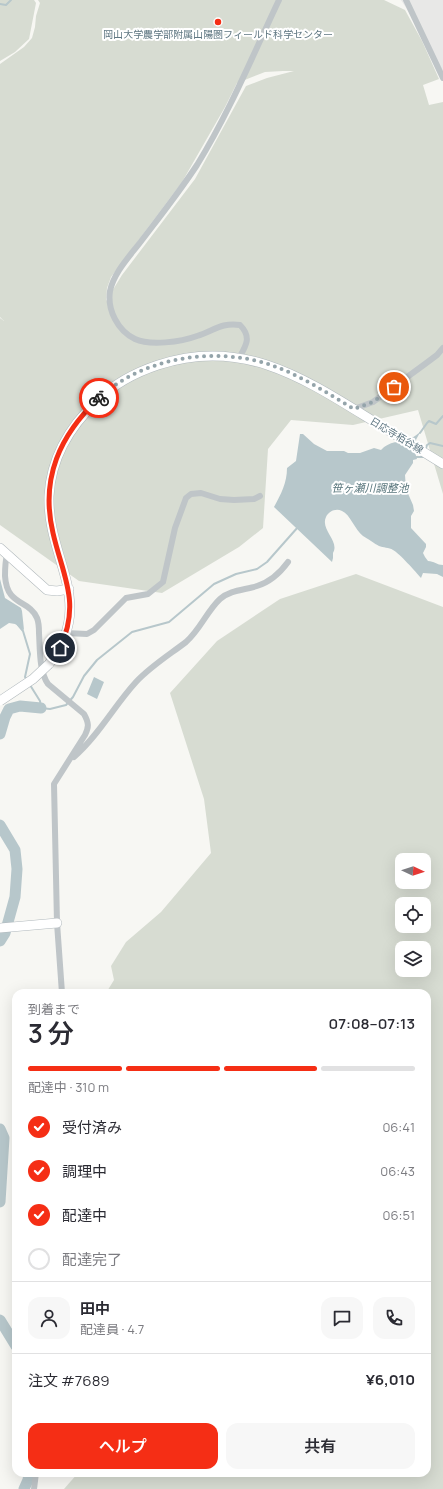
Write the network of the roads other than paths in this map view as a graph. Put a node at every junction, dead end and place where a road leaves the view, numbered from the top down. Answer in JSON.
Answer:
{"nodes":[{"id":1,"x":279,"y":0,"type":"edge"},
{"id":2,"x":406,"y":0,"type":"edge"},
{"id":3,"x":443,"y":78,"type":"edge"},
{"id":4,"x":443,"y":348,"type":"edge"},
{"id":5,"x":239,"y":358,"type":"junction"},
{"id":6,"x":354,"y":409,"type":"junction"},
{"id":7,"x":443,"y":464,"type":"edge"},
{"id":8,"x":260,"y":496,"type":"dead end"},
{"id":9,"x":0,"y":548,"type":"edge"},
{"id":10,"x":8,"y":555,"type":"junction"},
{"id":11,"x":288,"y":562,"type":"dead end"},
{"id":12,"x":69,"y":589,"type":"junction"},
{"id":13,"x":66,"y":633,"type":"junction"},
{"id":14,"x":0,"y":701,"type":"edge"},
{"id":15,"x":68,"y":761,"type":"junction"},
{"id":16,"x":57,"y":923,"type":"junction"},
{"id":17,"x":0,"y":928,"type":"edge"},
{"id":18,"x":62,"y":989,"type":"edge"},
{"id":19,"x":36,"y":1477,"type":"edge"},
{"id":20,"x":34,"y":1489,"type":"edge"}],
"edges":[{"from":1,"to":5,"type":"street"},
{"from":2,"to":3,"type":"street"},
{"from":4,"to":6,"type":"street"},
{"from":5,"to":6,"type":"main road","name":"日応寺栢谷線"},
{"from":5,"to":12,"type":"main road","name":"日応寺栢谷線"},
{"from":6,"to":7,"type":"main road","name":"日応寺栢谷線"},
{"from":8,"to":13,"type":"street"},
{"from":9,"to":10,"type":"main road"},
{"from":10,"to":12,"type":"main road"},
{"from":10,"to":15,"type":"street"},
{"from":11,"to":15,"type":"street"},
{"from":12,"to":13,"type":"main road","name":"日応寺栢谷線"},
{"from":13,"to":14,"type":"main road","name":"日応寺栢谷線","bridge":true},
{"from":15,"to":16,"type":"street"},
{"from":16,"to":17,"type":"main road"},
{"from":16,"to":18,"type":"street"},
{"from":19,"to":20,"type":"street"}]}
